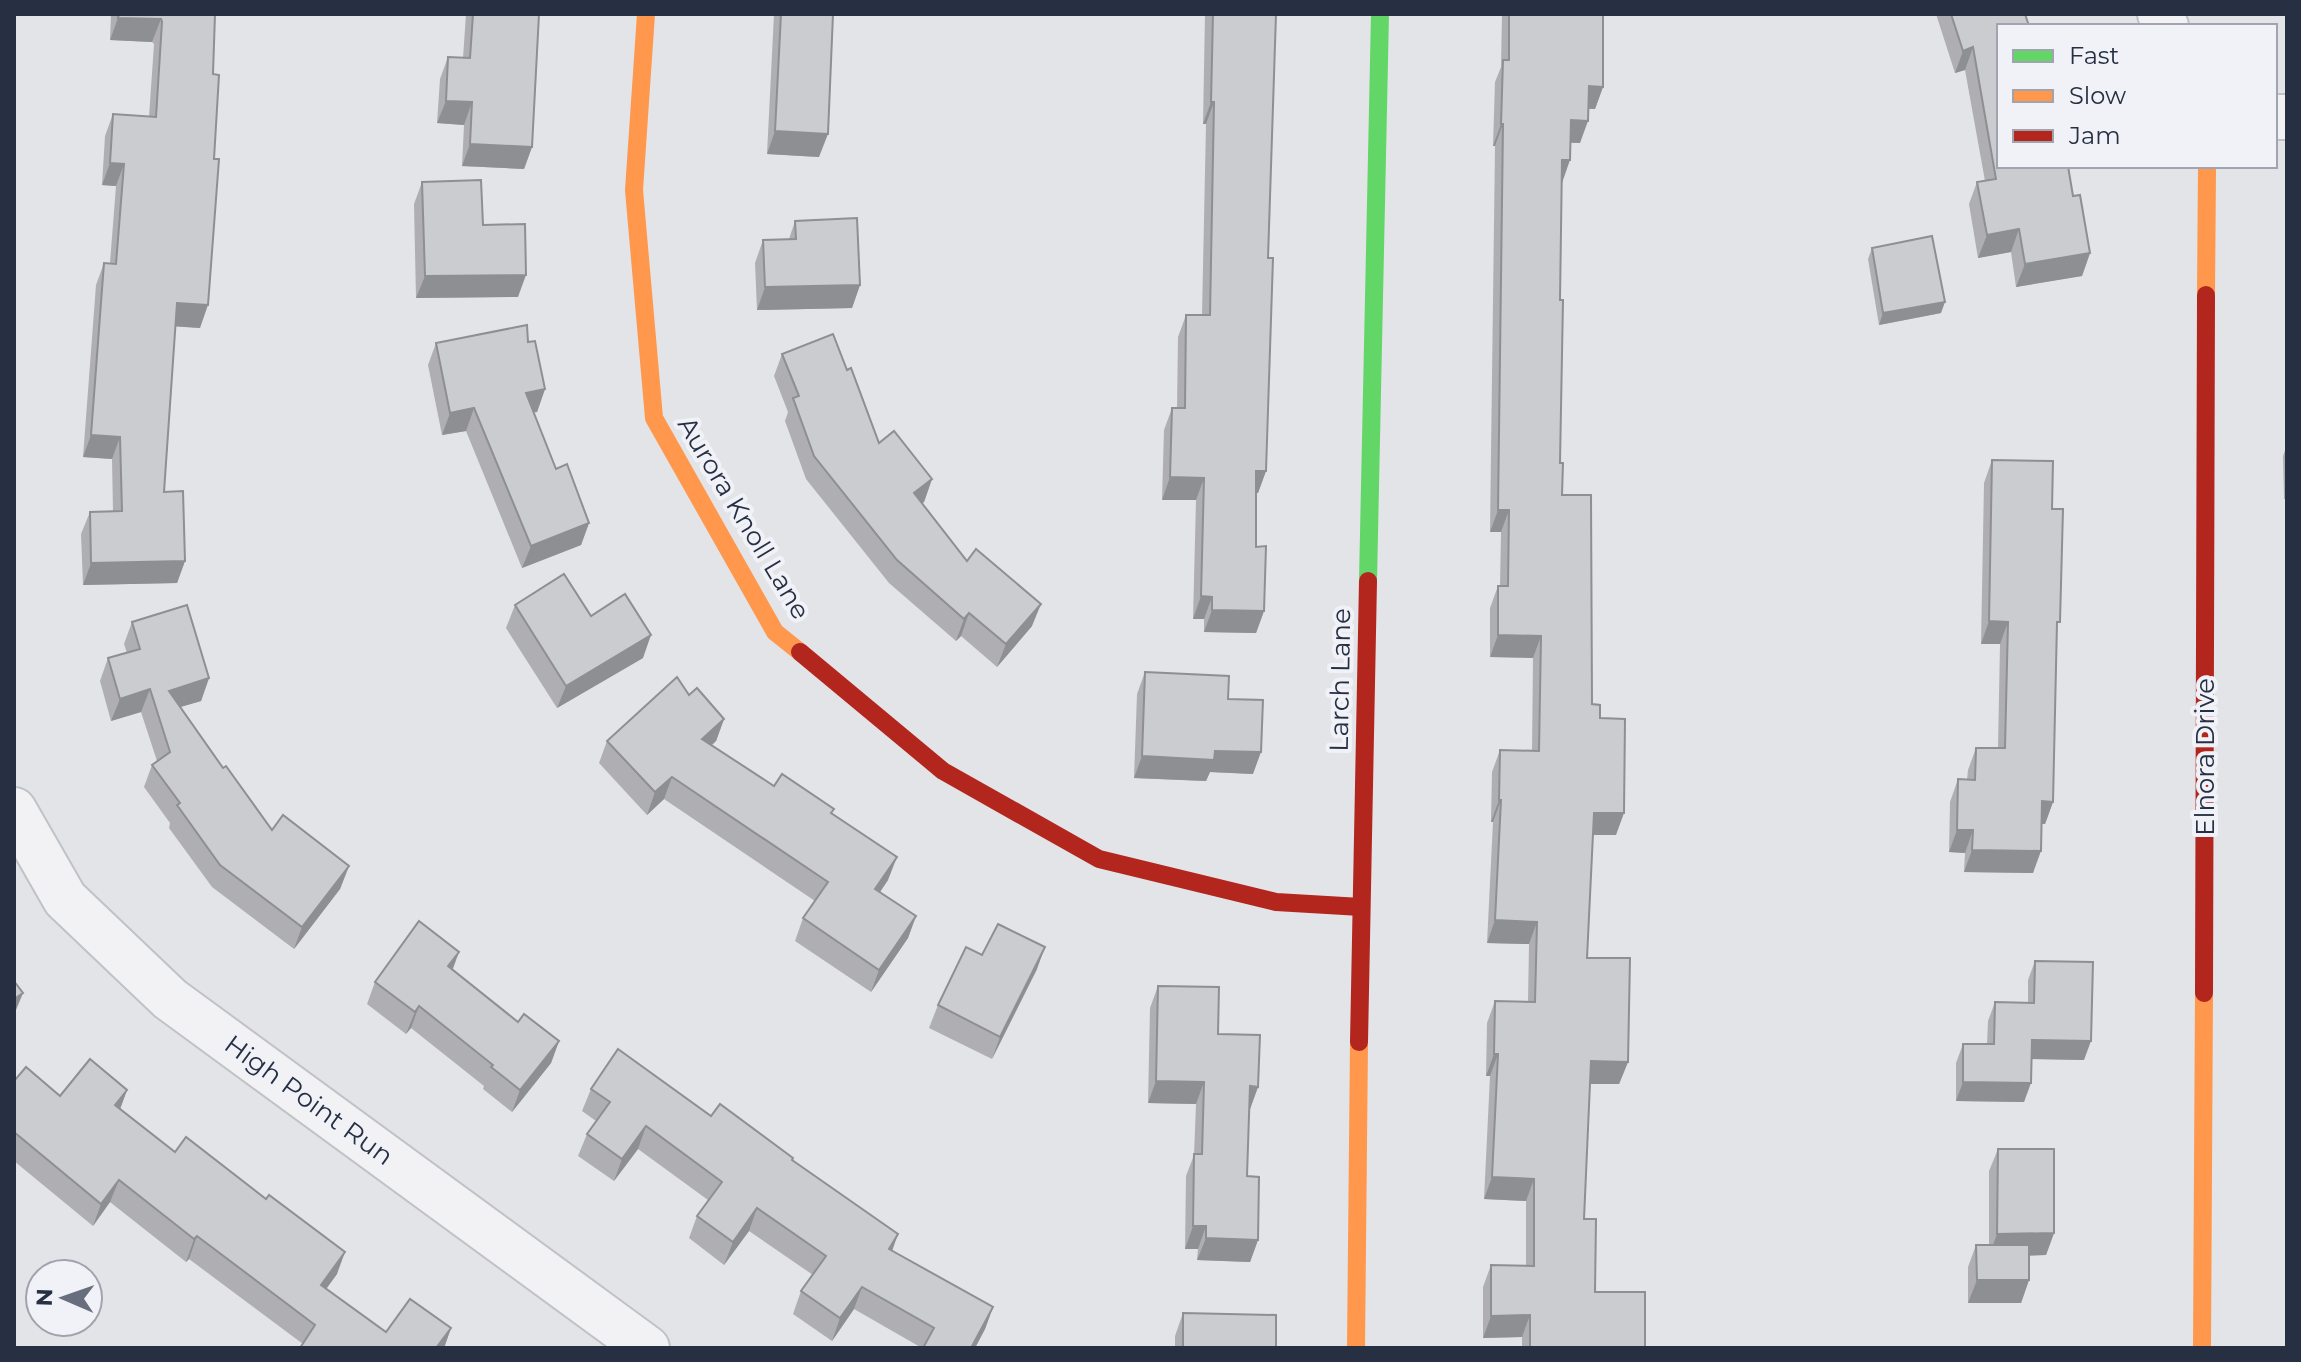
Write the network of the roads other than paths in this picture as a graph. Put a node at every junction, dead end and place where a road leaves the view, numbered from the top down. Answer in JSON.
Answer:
{"nodes":[{"id":1,"x":646,"y":14,"type":"edge"},
{"id":2,"x":1380,"y":14,"type":"edge"},
{"id":3,"x":2207,"y":168,"type":"edge"},
{"id":4,"x":14,"y":810,"type":"edge"},
{"id":5,"x":1361,"y":907,"type":"junction"},
{"id":6,"x":647,"y":1348,"type":"edge"},
{"id":7,"x":1356,"y":1348,"type":"edge"},
{"id":8,"x":2202,"y":1348,"type":"edge"}],
"edges":[{"from":1,"to":5,"type":"street","name":"Aurora Knoll Lane"},
{"from":2,"to":5,"type":"street","name":"Larch Lane"},
{"from":3,"to":8,"type":"street","name":"Elnora Drive"},
{"from":4,"to":6,"type":"street","name":"High Point Run"},
{"from":5,"to":7,"type":"street","name":"Larch Lane"}]}
